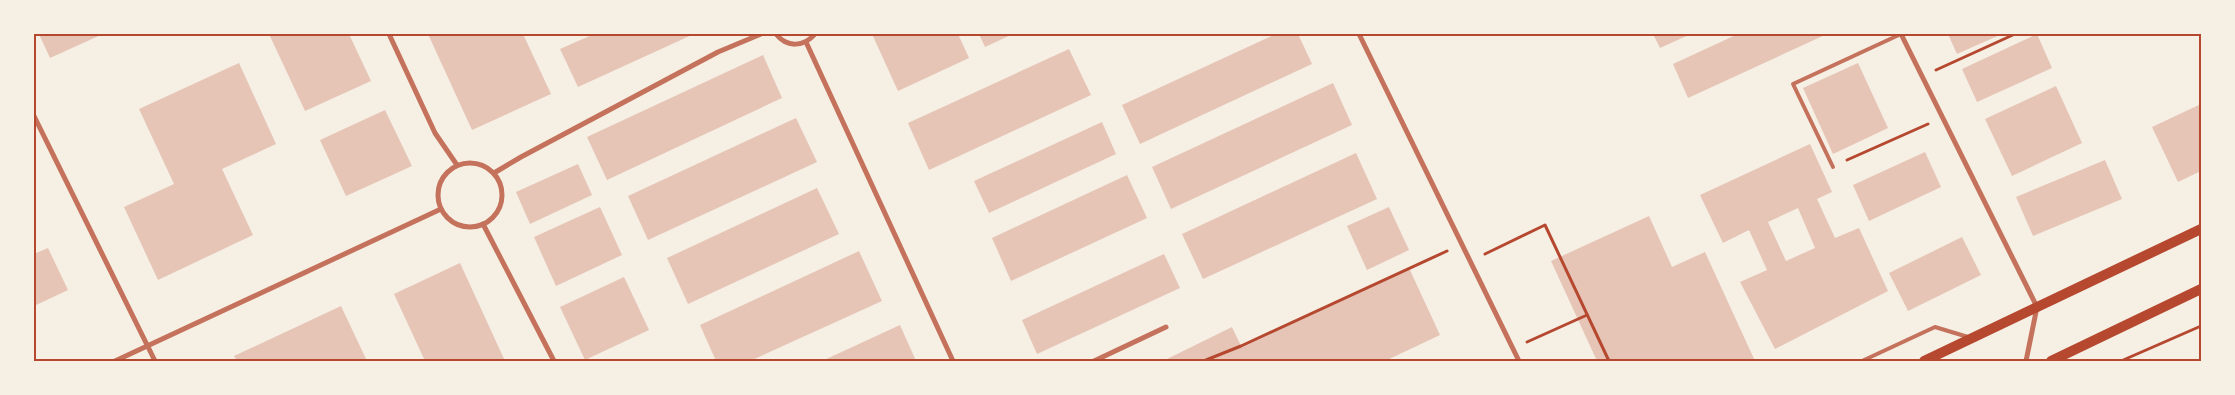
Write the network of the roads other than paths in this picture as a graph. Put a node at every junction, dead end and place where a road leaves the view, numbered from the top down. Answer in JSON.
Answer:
{"nodes":[{"id":1,"x":389,"y":34,"type":"edge"},
{"id":2,"x":761,"y":34,"type":"edge"},
{"id":3,"x":776,"y":34,"type":"edge"},
{"id":4,"x":815,"y":34,"type":"edge"},
{"id":5,"x":1358,"y":34,"type":"edge"},
{"id":6,"x":1901,"y":34,"type":"edge"},
{"id":7,"x":806,"y":42,"type":"junction"},
{"id":8,"x":34,"y":116,"type":"edge"},
{"id":9,"x":457,"y":166,"type":"junction"},
{"id":10,"x":1833,"y":167,"type":"road end"},
{"id":11,"x":494,"y":174,"type":"junction"},
{"id":12,"x":441,"y":209,"type":"junction"},
{"id":13,"x":484,"y":224,"type":"junction"},
{"id":14,"x":2201,"y":229,"type":"edge"},
{"id":15,"x":2201,"y":289,"type":"edge"},
{"id":16,"x":2037,"y":307,"type":"junction"},
{"id":17,"x":1166,"y":327,"type":"dead end"},
{"id":18,"x":1972,"y":338,"type":"junction"},
{"id":19,"x":148,"y":346,"type":"junction"},
{"id":20,"x":115,"y":361,"type":"edge"},
{"id":21,"x":155,"y":361,"type":"edge"},
{"id":22,"x":554,"y":361,"type":"edge"},
{"id":23,"x":953,"y":361,"type":"edge"},
{"id":24,"x":1094,"y":361,"type":"edge"},
{"id":25,"x":1518,"y":361,"type":"edge"},
{"id":26,"x":1862,"y":361,"type":"edge"},
{"id":27,"x":1924,"y":361,"type":"edge"},
{"id":28,"x":2026,"y":361,"type":"edge"},
{"id":29,"x":2051,"y":361,"type":"edge"}],
"edges":[{"from":1,"to":9,"type":"street"},
{"from":2,"to":11,"type":"street"},
{"from":3,"to":7,"type":"street"},
{"from":4,"to":7,"type":"street"},
{"from":5,"to":25,"type":"street"},
{"from":6,"to":10,"type":"lane"},
{"from":6,"to":16,"type":"street"},
{"from":7,"to":23,"type":"street"},
{"from":8,"to":19,"type":"street"},
{"from":9,"to":11,"type":"street"},
{"from":9,"to":12,"type":"street"},
{"from":11,"to":13,"type":"street"},
{"from":12,"to":13,"type":"street"},
{"from":12,"to":19,"type":"street"},
{"from":13,"to":22,"type":"street"},
{"from":14,"to":16,"type":"main road"},
{"from":15,"to":29,"type":"main road"},
{"from":16,"to":18,"type":"main road"},
{"from":16,"to":28,"type":"street"},
{"from":17,"to":24,"type":"street"},
{"from":18,"to":26,"type":"lane"},
{"from":18,"to":27,"type":"main road"},
{"from":19,"to":20,"type":"street"},
{"from":19,"to":21,"type":"street"}]}
